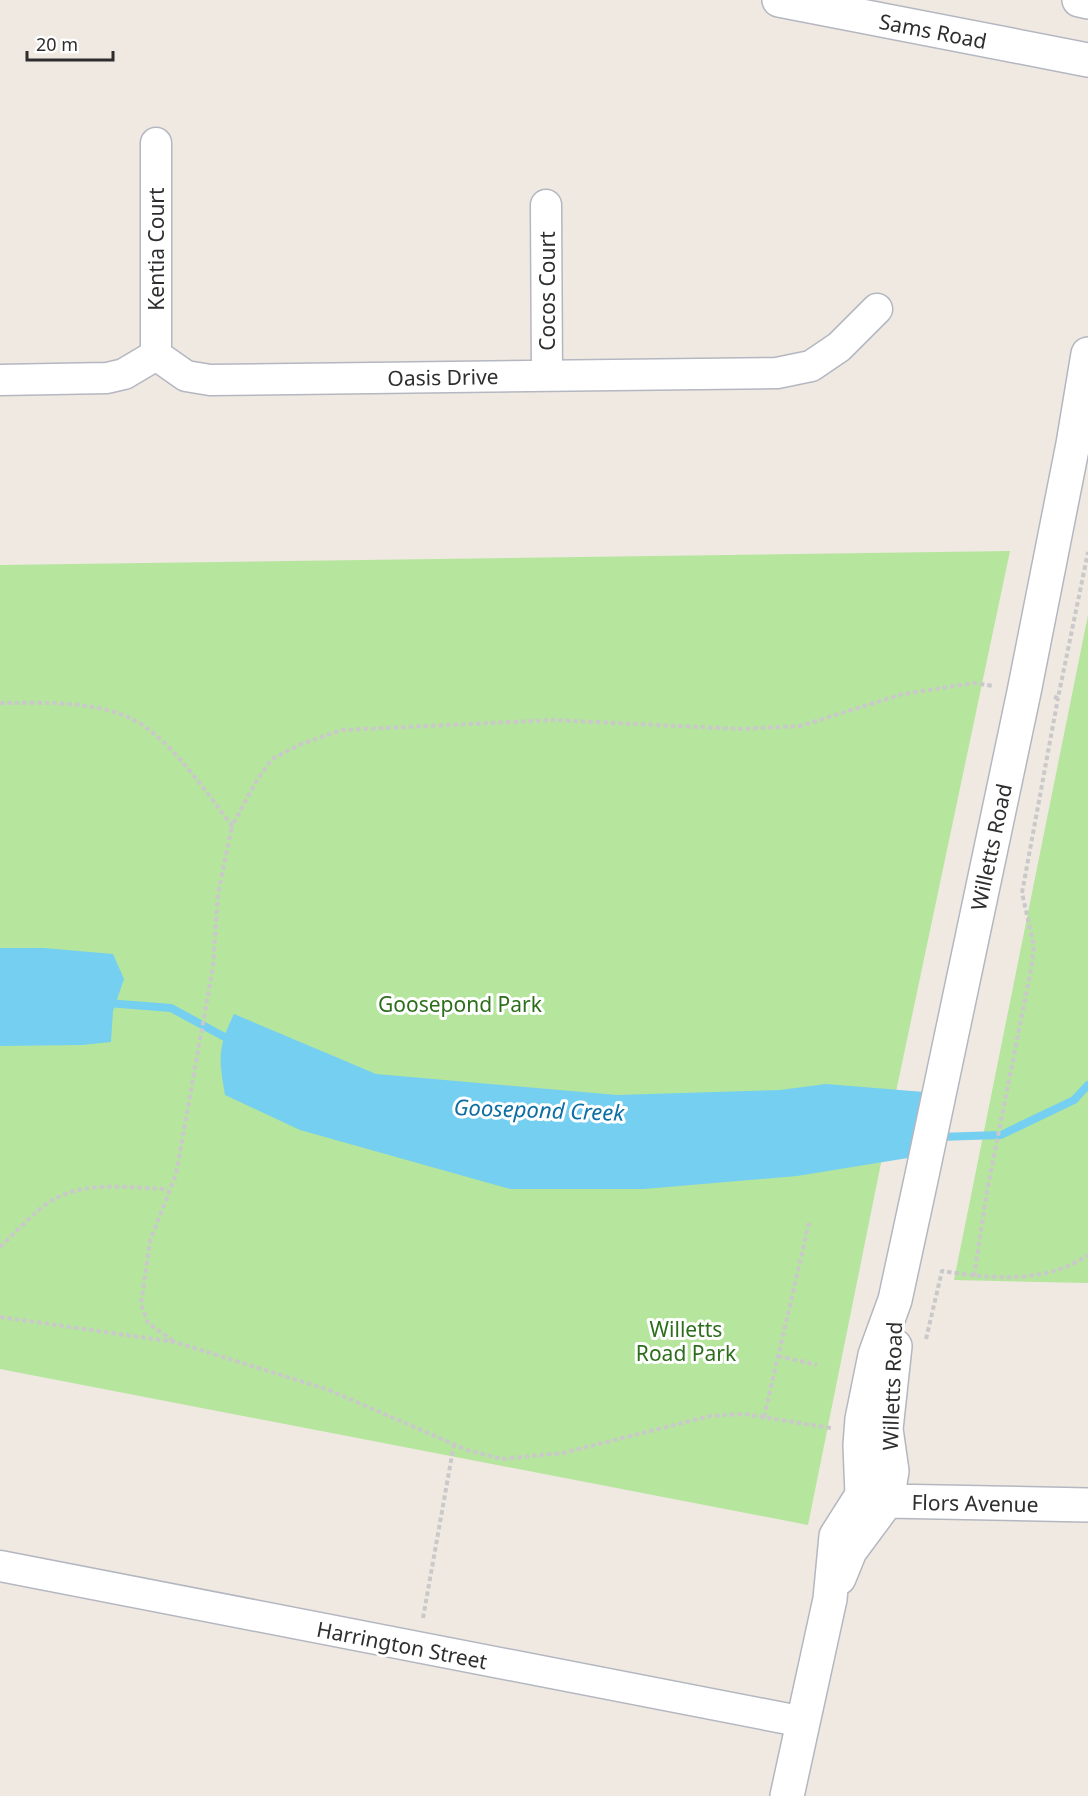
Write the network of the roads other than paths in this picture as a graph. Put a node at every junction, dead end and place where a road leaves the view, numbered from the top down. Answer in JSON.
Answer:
{"nodes":[{"id":1,"x":779,"y":0,"type":"edge"},
{"id":2,"x":1079,"y":0,"type":"edge"},
{"id":3,"x":1088,"y":2,"type":"edge"},
{"id":4,"x":974,"y":39,"type":"junction"},
{"id":5,"x":1088,"y":60,"type":"edge"},
{"id":6,"x":1088,"y":86,"type":"edge"},
{"id":7,"x":156,"y":143,"type":"dead end"},
{"id":8,"x":546,"y":205,"type":"dead end"},
{"id":9,"x":877,"y":309,"type":"dead end"},
{"id":10,"x":1088,"y":354,"type":"edge"},
{"id":11,"x":156,"y":355,"type":"junction"},
{"id":12,"x":547,"y":376,"type":"junction"},
{"id":13,"x":0,"y":380,"type":"edge"},
{"id":14,"x":1085,"y":385,"type":"edge"},
{"id":15,"x":874,"y":1498,"type":"junction"},
{"id":16,"x":1088,"y":1505,"type":"edge"},
{"id":17,"x":0,"y":1566,"type":"edge"},
{"id":18,"x":804,"y":1722,"type":"junction"},
{"id":19,"x":787,"y":1796,"type":"edge"}],
"edges":[{"from":1,"to":4,"type":"street","name":"Sams Road"},
{"from":2,"to":3,"type":"street"},
{"from":4,"to":5,"type":"street","name":"Sams Road"},
{"from":4,"to":6,"type":"street"},
{"from":7,"to":11,"type":"street","name":"Kentia Court"},
{"from":8,"to":12,"type":"street","name":"Cocos Court"},
{"from":9,"to":12,"type":"street","name":"Oasis Drive"},
{"from":10,"to":14,"type":"street","name":"Willetts Road"},
{"from":11,"to":12,"type":"street","name":"Oasis Drive"},
{"from":11,"to":13,"type":"street"},
{"from":14,"to":15,"type":"street","name":"Willetts Road"},
{"from":15,"to":16,"type":"street","name":"Flors Avenue"},
{"from":15,"to":18,"type":"street","name":"Willetts Road"},
{"from":17,"to":18,"type":"street","name":"Harrington Street"},
{"from":18,"to":19,"type":"street","name":"Willetts Road"}]}
